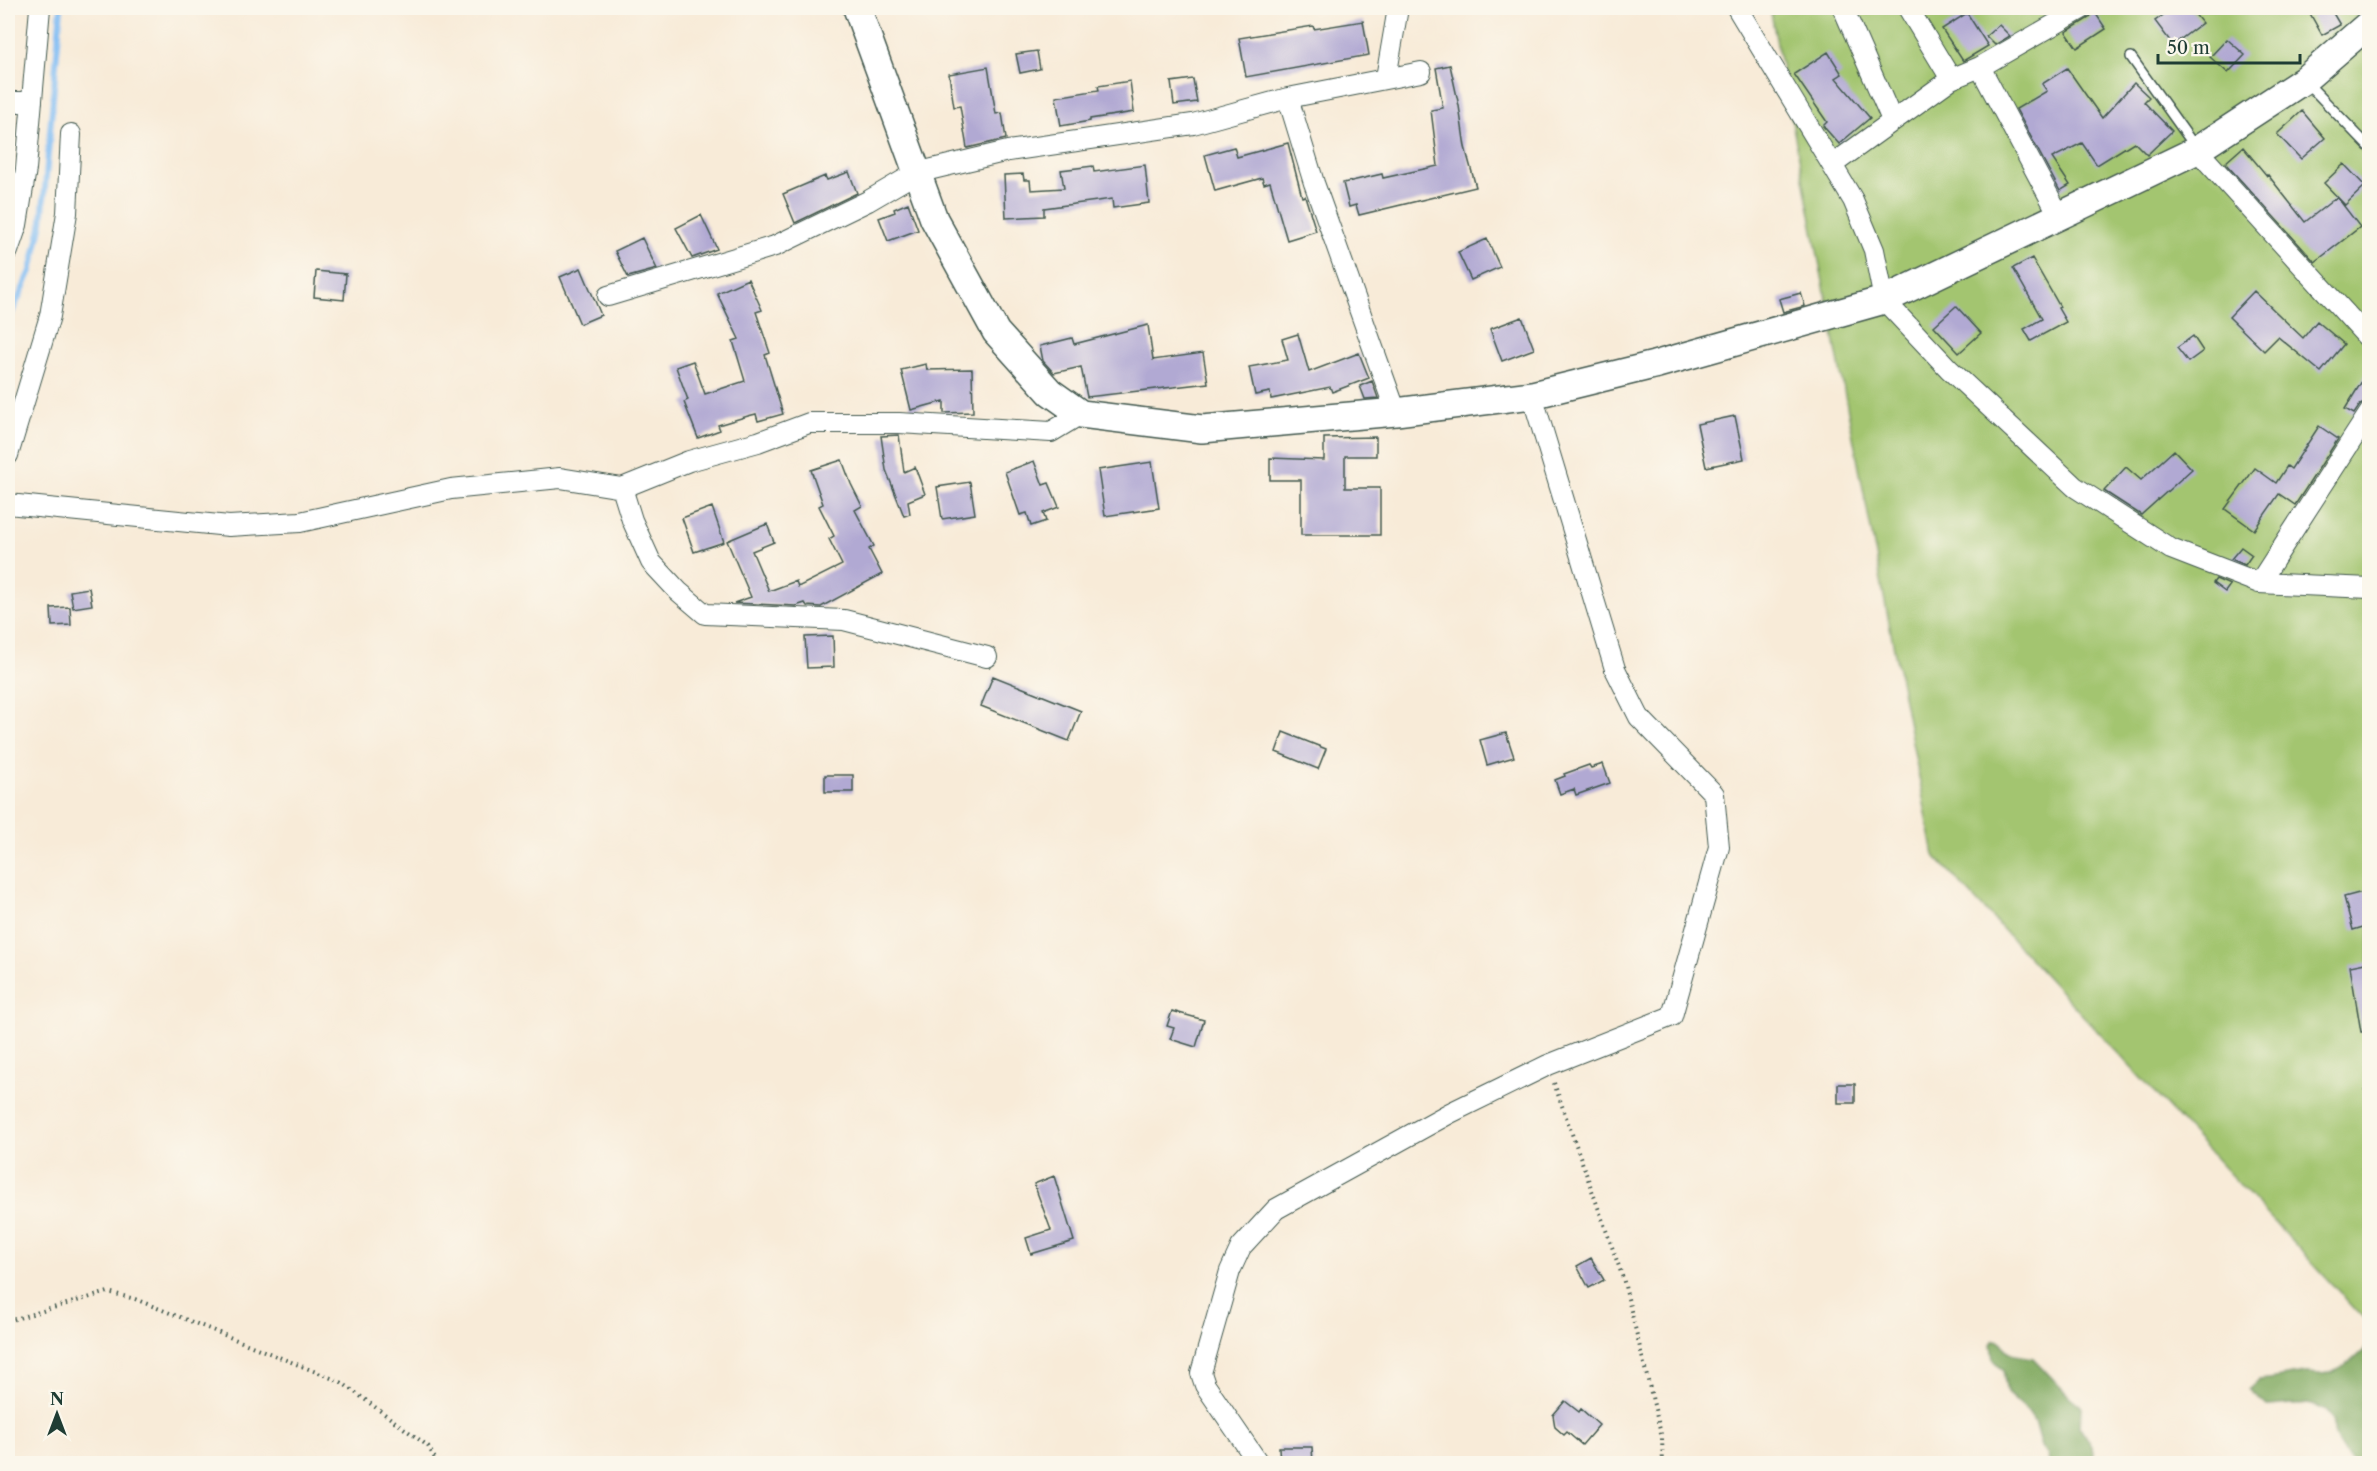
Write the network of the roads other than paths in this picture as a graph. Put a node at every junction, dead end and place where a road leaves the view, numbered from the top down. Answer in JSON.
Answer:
{"nodes":[{"id":1,"x":40,"y":8,"type":"edge"},
{"id":2,"x":856,"y":8,"type":"edge"},
{"id":3,"x":1398,"y":8,"type":"edge"},
{"id":4,"x":1737,"y":8,"type":"edge"},
{"id":5,"x":1843,"y":8,"type":"edge"},
{"id":6,"x":1908,"y":8,"type":"edge"},
{"id":7,"x":2083,"y":8,"type":"edge"},
{"id":8,"x":2370,"y":23,"type":"edge"},
{"id":9,"x":2131,"y":57,"type":"dead end"},
{"id":10,"x":1980,"y":67,"type":"junction"},
{"id":11,"x":1421,"y":72,"type":"dead end"},
{"id":12,"x":1386,"y":78,"type":"junction"},
{"id":13,"x":1951,"y":79,"type":"junction"},
{"id":14,"x":2304,"y":80,"type":"junction"},
{"id":15,"x":1288,"y":98,"type":"junction"},
{"id":16,"x":8,"y":102,"type":"edge"},
{"id":17,"x":32,"y":102,"type":"junction"},
{"id":18,"x":1892,"y":120,"type":"junction"},
{"id":19,"x":71,"y":134,"type":"dead end"},
{"id":20,"x":2370,"y":148,"type":"edge"},
{"id":21,"x":2197,"y":150,"type":"junction"},
{"id":22,"x":1832,"y":165,"type":"junction"},
{"id":23,"x":916,"y":173,"type":"junction"},
{"id":24,"x":2059,"y":215,"type":"junction"},
{"id":25,"x":8,"y":251,"type":"edge"},
{"id":26,"x":608,"y":296,"type":"dead end"},
{"id":27,"x":1884,"y":300,"type":"junction"},
{"id":28,"x":2370,"y":340,"type":"edge"},
{"id":29,"x":1532,"y":395,"type":"junction"},
{"id":30,"x":1396,"y":412,"type":"junction"},
{"id":31,"x":2370,"y":412,"type":"edge"},
{"id":32,"x":1082,"y":414,"type":"junction"},
{"id":33,"x":8,"y":455,"type":"edge"},
{"id":34,"x":622,"y":488,"type":"junction"},
{"id":35,"x":8,"y":504,"type":"edge"},
{"id":36,"x":2259,"y":583,"type":"junction"},
{"id":37,"x":2370,"y":588,"type":"edge"},
{"id":38,"x":987,"y":657,"type":"dead end"},
{"id":39,"x":1259,"y":1464,"type":"edge"}],
"edges":[{"from":1,"to":17,"type":"street"},
{"from":2,"to":23,"type":"street"},
{"from":3,"to":12,"type":"street"},
{"from":4,"to":22,"type":"street"},
{"from":5,"to":18,"type":"street"},
{"from":6,"to":13,"type":"street"},
{"from":7,"to":10,"type":"street"},
{"from":8,"to":14,"type":"street"},
{"from":9,"to":21,"type":"lane"},
{"from":10,"to":13,"type":"street"},
{"from":10,"to":24,"type":"street"},
{"from":11,"to":12,"type":"street"},
{"from":12,"to":15,"type":"street"},
{"from":13,"to":18,"type":"street"},
{"from":14,"to":20,"type":"lane"},
{"from":14,"to":21,"type":"street"},
{"from":15,"to":23,"type":"street"},
{"from":15,"to":30,"type":"street"},
{"from":16,"to":17,"type":"street"},
{"from":17,"to":25,"type":"street"},
{"from":18,"to":22,"type":"street"},
{"from":19,"to":33,"type":"street"},
{"from":21,"to":24,"type":"street"},
{"from":21,"to":28,"type":"street"},
{"from":22,"to":27,"type":"street"},
{"from":23,"to":26,"type":"street"},
{"from":23,"to":32,"type":"street"},
{"from":24,"to":27,"type":"street"},
{"from":27,"to":29,"type":"street"},
{"from":27,"to":36,"type":"street"},
{"from":29,"to":30,"type":"street"},
{"from":29,"to":39,"type":"street"},
{"from":30,"to":32,"type":"street"},
{"from":31,"to":36,"type":"street"},
{"from":32,"to":34,"type":"street"},
{"from":34,"to":35,"type":"street"},
{"from":34,"to":38,"type":"street"},
{"from":36,"to":37,"type":"street"}]}
